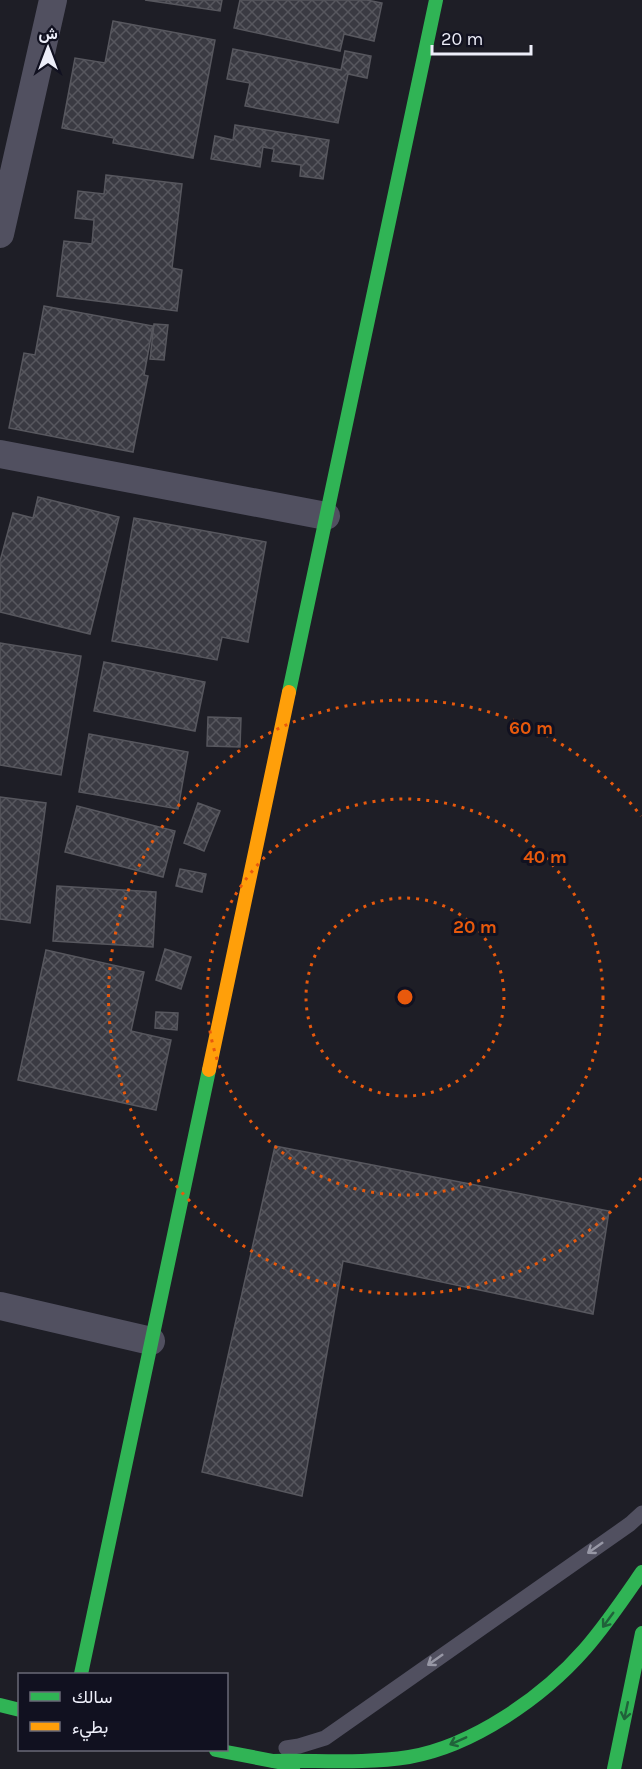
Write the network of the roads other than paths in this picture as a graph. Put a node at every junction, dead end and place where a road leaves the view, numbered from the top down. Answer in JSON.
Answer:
{"nodes":[{"id":1,"x":53,"y":0,"type":"edge"},
{"id":2,"x":436,"y":0,"type":"edge"},
{"id":3,"x":0,"y":234,"type":"edge"},
{"id":4,"x":0,"y":454,"type":"edge"},
{"id":5,"x":326,"y":516,"type":"junction"},
{"id":6,"x":0,"y":1306,"type":"edge"},
{"id":7,"x":151,"y":1341,"type":"junction"},
{"id":8,"x":642,"y":1513,"type":"edge"},
{"id":9,"x":642,"y":1572,"type":"edge"},
{"id":10,"x":642,"y":1633,"type":"edge"},
{"id":11,"x":81,"y":1673,"type":"edge"},
{"id":12,"x":0,"y":1705,"type":"edge"},
{"id":13,"x":18,"y":1710,"type":"edge"},
{"id":14,"x":228,"y":1750,"type":"edge"},
{"id":15,"x":226,"y":1751,"type":"edge"},
{"id":16,"x":272,"y":1761,"type":"junction"},
{"id":17,"x":313,"y":1769,"type":"edge"},
{"id":18,"x":614,"y":1769,"type":"edge"}],
"edges":[{"from":1,"to":3,"type":"street"},
{"from":2,"to":5,"type":"street"},
{"from":4,"to":5,"type":"street"},
{"from":5,"to":7,"type":"street"},
{"from":6,"to":7,"type":"street"},
{"from":7,"to":11,"type":"street"},
{"from":8,"to":14,"type":"lane","one_way":true},
{"from":9,"to":16,"type":"street","one_way":true},
{"from":10,"to":18,"type":"street","one_way":true},
{"from":12,"to":13,"type":"street"},
{"from":15,"to":16,"type":"street"},
{"from":16,"to":17,"type":"street"}]}
